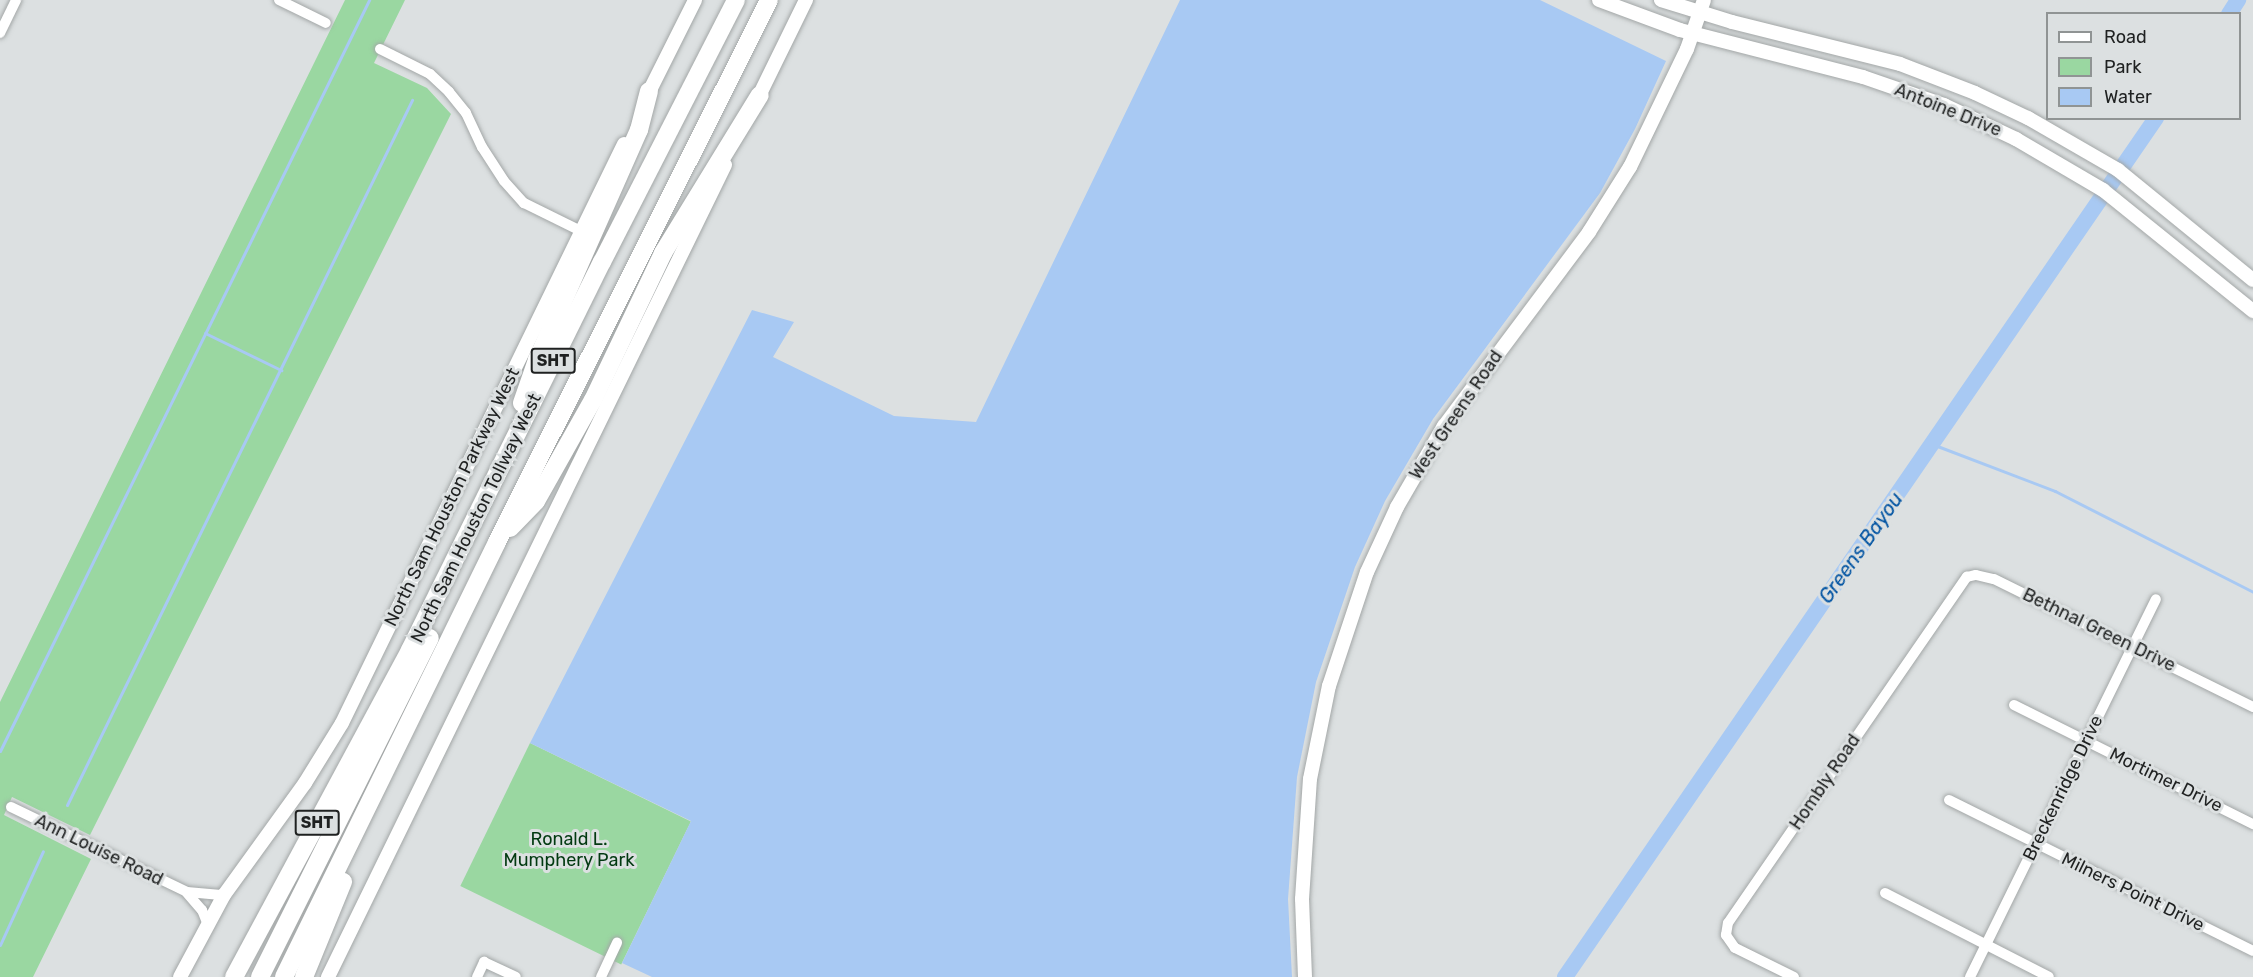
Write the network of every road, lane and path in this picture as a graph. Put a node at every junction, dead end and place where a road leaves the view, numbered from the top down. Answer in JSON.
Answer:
{"nodes":[{"id":1,"x":16,"y":0,"type":"edge"},
{"id":2,"x":279,"y":0,"type":"edge"},
{"id":3,"x":694,"y":0,"type":"edge"},
{"id":4,"x":736,"y":0,"type":"edge"},
{"id":5,"x":769,"y":0,"type":"edge"},
{"id":6,"x":806,"y":0,"type":"edge"},
{"id":7,"x":1599,"y":0,"type":"edge"},
{"id":8,"x":1661,"y":0,"type":"edge"},
{"id":9,"x":1702,"y":6,"type":"edge"},
{"id":10,"x":326,"y":23,"type":"dead end"},
{"id":11,"x":0,"y":33,"type":"edge"},
{"id":12,"x":1692,"y":34,"type":"junction"},
{"id":13,"x":381,"y":49,"type":"dead end"},
{"id":14,"x":709,"y":55,"type":"junction"},
{"id":15,"x":1867,"y":55,"type":"junction"},
{"id":16,"x":1863,"y":77,"type":"junction"},
{"id":17,"x":649,"y":92,"type":"junction"},
{"id":18,"x":760,"y":95,"type":"junction"},
{"id":19,"x":2028,"y":118,"type":"junction"},
{"id":20,"x":2016,"y":139,"type":"junction"},
{"id":21,"x":2188,"y":225,"type":"junction"},
{"id":22,"x":581,"y":231,"type":"junction"},
{"id":23,"x":2170,"y":244,"type":"junction"},
{"id":24,"x":2253,"y":280,"type":"edge"},
{"id":25,"x":2253,"y":311,"type":"edge"},
{"id":26,"x":501,"y":468,"type":"junction"},
{"id":27,"x":497,"y":542,"type":"junction"},
{"id":28,"x":1951,"y":598,"type":"joint"},
{"id":29,"x":2156,"y":599,"type":"dead end"},
{"id":30,"x":2133,"y":647,"type":"junction"},
{"id":31,"x":2014,"y":705,"type":"dead end"},
{"id":32,"x":2253,"y":707,"type":"edge"},
{"id":33,"x":2086,"y":741,"type":"junction"},
{"id":34,"x":1949,"y":800,"type":"dead end"},
{"id":35,"x":11,"y":807,"type":"dead end"},
{"id":36,"x":2253,"y":824,"type":"edge"},
{"id":37,"x":350,"y":844,"type":"junction"},
{"id":38,"x":2036,"y":844,"type":"junction"},
{"id":39,"x":187,"y":892,"type":"junction"},
{"id":40,"x":1885,"y":893,"type":"dead end"},
{"id":41,"x":224,"y":896,"type":"junction"},
{"id":42,"x":208,"y":925,"type":"junction"},
{"id":43,"x":617,"y":943,"type":"dead end"},
{"id":44,"x":1985,"y":946,"type":"junction"},
{"id":45,"x":2253,"y":951,"type":"edge"},
{"id":46,"x":180,"y":977,"type":"edge"},
{"id":47,"x":234,"y":977,"type":"edge"},
{"id":48,"x":260,"y":977,"type":"edge"},
{"id":49,"x":284,"y":977,"type":"edge"},
{"id":50,"x":304,"y":977,"type":"edge"},
{"id":51,"x":328,"y":977,"type":"edge"},
{"id":52,"x":477,"y":977,"type":"edge"},
{"id":53,"x":516,"y":977,"type":"edge"},
{"id":54,"x":601,"y":977,"type":"edge"},
{"id":55,"x":1305,"y":977,"type":"edge"},
{"id":56,"x":1794,"y":977,"type":"edge"},
{"id":57,"x":1970,"y":977,"type":"edge"},
{"id":58,"x":2049,"y":977,"type":"edge"}],
"edges":[{"from":1,"to":11,"type":"street"},
{"from":2,"to":10,"type":"street"},
{"from":3,"to":17,"type":"main road","name":"North Sam Houston Parkway West"},
{"from":4,"to":14,"type":"highway","name":"North Sam Houston Tollway West","number":"SHT"},
{"from":5,"to":27,"type":"highway","name":"North Sam Houston Tollway West","number":"SHT"},
{"from":6,"to":18,"type":"main road"},
{"from":7,"to":12,"type":"main road","name":"Antoine Drive"},
{"from":8,"to":9,"type":"main road","name":"Antoine Drive"},
{"from":9,"to":12,"type":"main road","name":"West Greens Road"},
{"from":9,"to":15,"type":"main road","name":"Antoine Drive"},
{"from":12,"to":16,"type":"main road","name":"Antoine Drive"},
{"from":12,"to":55,"type":"main road","name":"West Greens Road"},
{"from":13,"to":22,"type":"street"},
{"from":14,"to":26,"type":"highway","name":"North Sam Houston Tollway West","number":"SHT"},
{"from":14,"to":48,"type":"highway","name":"North Sam Houston Tollway West","number":"SHT"},
{"from":15,"to":16,"type":"main road"},
{"from":15,"to":19,"type":"main road","name":"Antoine Drive"},
{"from":16,"to":20,"type":"main road","name":"Antoine Drive"},
{"from":17,"to":22,"type":"main road","name":"North Sam Houston Parkway West"},
{"from":17,"to":26,"type":"highway"},
{"from":18,"to":27,"type":"highway"},
{"from":18,"to":51,"type":"main road"},
{"from":19,"to":20,"type":"main road"},
{"from":19,"to":21,"type":"main road","name":"Antoine Drive"},
{"from":20,"to":23,"type":"main road","name":"Antoine Drive"},
{"from":21,"to":23,"type":"main road"},
{"from":21,"to":24,"type":"main road","name":"Antoine Drive"},
{"from":22,"to":41,"type":"main road","name":"North Sam Houston Parkway West"},
{"from":23,"to":25,"type":"main road","name":"Antoine Drive"},
{"from":26,"to":47,"type":"highway","name":"North Sam Houston Tollway West","number":"SHT"},
{"from":27,"to":37,"type":"highway","name":"North Sam Houston Tollway West","number":"SHT"},
{"from":28,"to":30,"type":"street","name":"Bethnal Green Drive"},
{"from":28,"to":56,"type":"street","name":"Hombly Road"},
{"from":29,"to":30,"type":"street","name":"Breckenridge Drive"},
{"from":30,"to":32,"type":"street","name":"Bethnal Green Drive"},
{"from":30,"to":33,"type":"street","name":"Breckenridge Drive"},
{"from":31,"to":33,"type":"street","name":"Mortimer Drive"},
{"from":33,"to":36,"type":"street","name":"Mortimer Drive"},
{"from":33,"to":38,"type":"street","name":"Breckenridge Drive"},
{"from":34,"to":38,"type":"street","name":"Milners Point Drive"},
{"from":35,"to":39,"type":"street","name":"Ann Louise Road"},
{"from":37,"to":49,"type":"highway","name":"North Sam Houston Tollway West","number":"SHT"},
{"from":37,"to":50,"type":"highway","name":"North Sam Houston Tollway West","number":"SHT"},
{"from":38,"to":44,"type":"street","name":"Breckenridge Drive"},
{"from":38,"to":45,"type":"street","name":"Milners Point Drive"},
{"from":39,"to":41,"type":"street","name":"Ann Louise Road"},
{"from":39,"to":42,"type":"street","name":"Ann Louise Road"},
{"from":40,"to":44,"type":"street"},
{"from":41,"to":42,"type":"main road","name":"North Sam Houston Parkway West"},
{"from":42,"to":46,"type":"main road","name":"North Sam Houston Parkway West"},
{"from":43,"to":54,"type":"street"},
{"from":44,"to":57,"type":"street","name":"Breckenridge Drive"},
{"from":44,"to":58,"type":"street"},
{"from":52,"to":53,"type":"street"}]}
